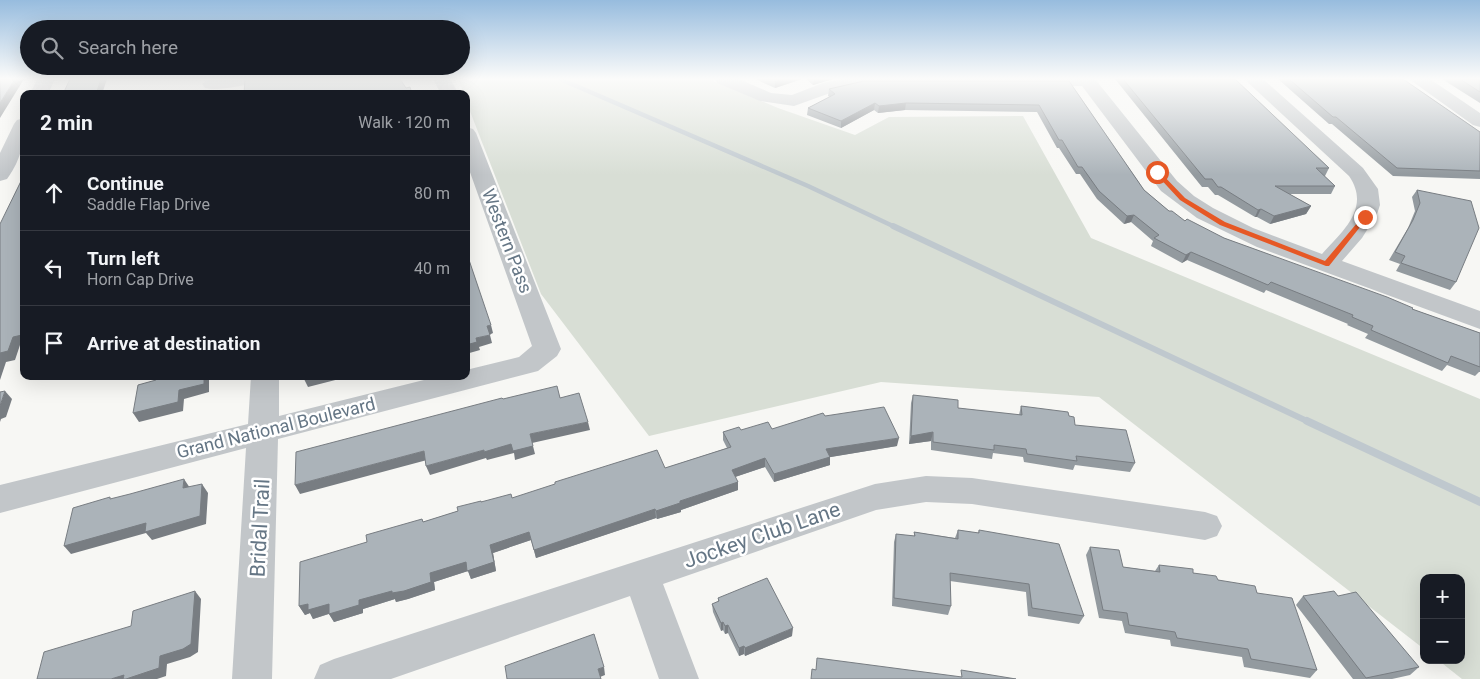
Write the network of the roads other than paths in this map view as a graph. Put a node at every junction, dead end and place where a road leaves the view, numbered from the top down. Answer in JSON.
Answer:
{"nodes":[{"id":1,"x":1110,"y":111,"type":"edge"},
{"id":2,"x":1287,"y":111,"type":"edge"},
{"id":3,"x":1464,"y":111,"type":"edge"},
{"id":4,"x":1480,"y":121,"type":"edge"},
{"id":5,"x":20,"y":124,"type":"edge"},
{"id":6,"x":0,"y":126,"type":"edge"},
{"id":7,"x":20,"y":132,"type":"edge"},
{"id":8,"x":470,"y":145,"type":"edge"},
{"id":9,"x":0,"y":175,"type":"edge"},
{"id":10,"x":1326,"y":264,"type":"junction"},
{"id":11,"x":1480,"y":320,"type":"edge"},
{"id":12,"x":547,"y":349,"type":"joint"},
{"id":13,"x":470,"y":379,"type":"edge"},
{"id":14,"x":266,"y":380,"type":"edge"},
{"id":15,"x":465,"y":380,"type":"edge"},
{"id":16,"x":264,"y":431,"type":"junction"},
{"id":17,"x":0,"y":499,"type":"edge"},
{"id":18,"x":1205,"y":526,"type":"dead end"},
{"id":19,"x":641,"y":576,"type":"junction"},
{"id":20,"x":252,"y":679,"type":"edge"},
{"id":21,"x":334,"y":679,"type":"edge"},
{"id":22,"x":680,"y":679,"type":"edge"}],
"edges":[{"from":1,"to":10,"type":"street"},
{"from":2,"to":10,"type":"street"},
{"from":3,"to":4,"type":"street"},
{"from":5,"to":6,"type":"street"},
{"from":7,"to":9,"type":"street"},
{"from":8,"to":12,"type":"street","name":"Western Pass"},
{"from":10,"to":11,"type":"street"},
{"from":12,"to":13,"type":"street","name":"Grand National Boulevard"},
{"from":14,"to":16,"type":"street","name":"Bridal Trail"},
{"from":15,"to":16,"type":"street","name":"Grand National Boulevard"},
{"from":16,"to":17,"type":"street","name":"Grand National Boulevard"},
{"from":16,"to":20,"type":"street","name":"Bridal Trail"},
{"from":18,"to":19,"type":"street","name":"Jockey Club Lane"},
{"from":19,"to":21,"type":"street","name":"Jockey Club Lane"},
{"from":19,"to":22,"type":"street"}]}
